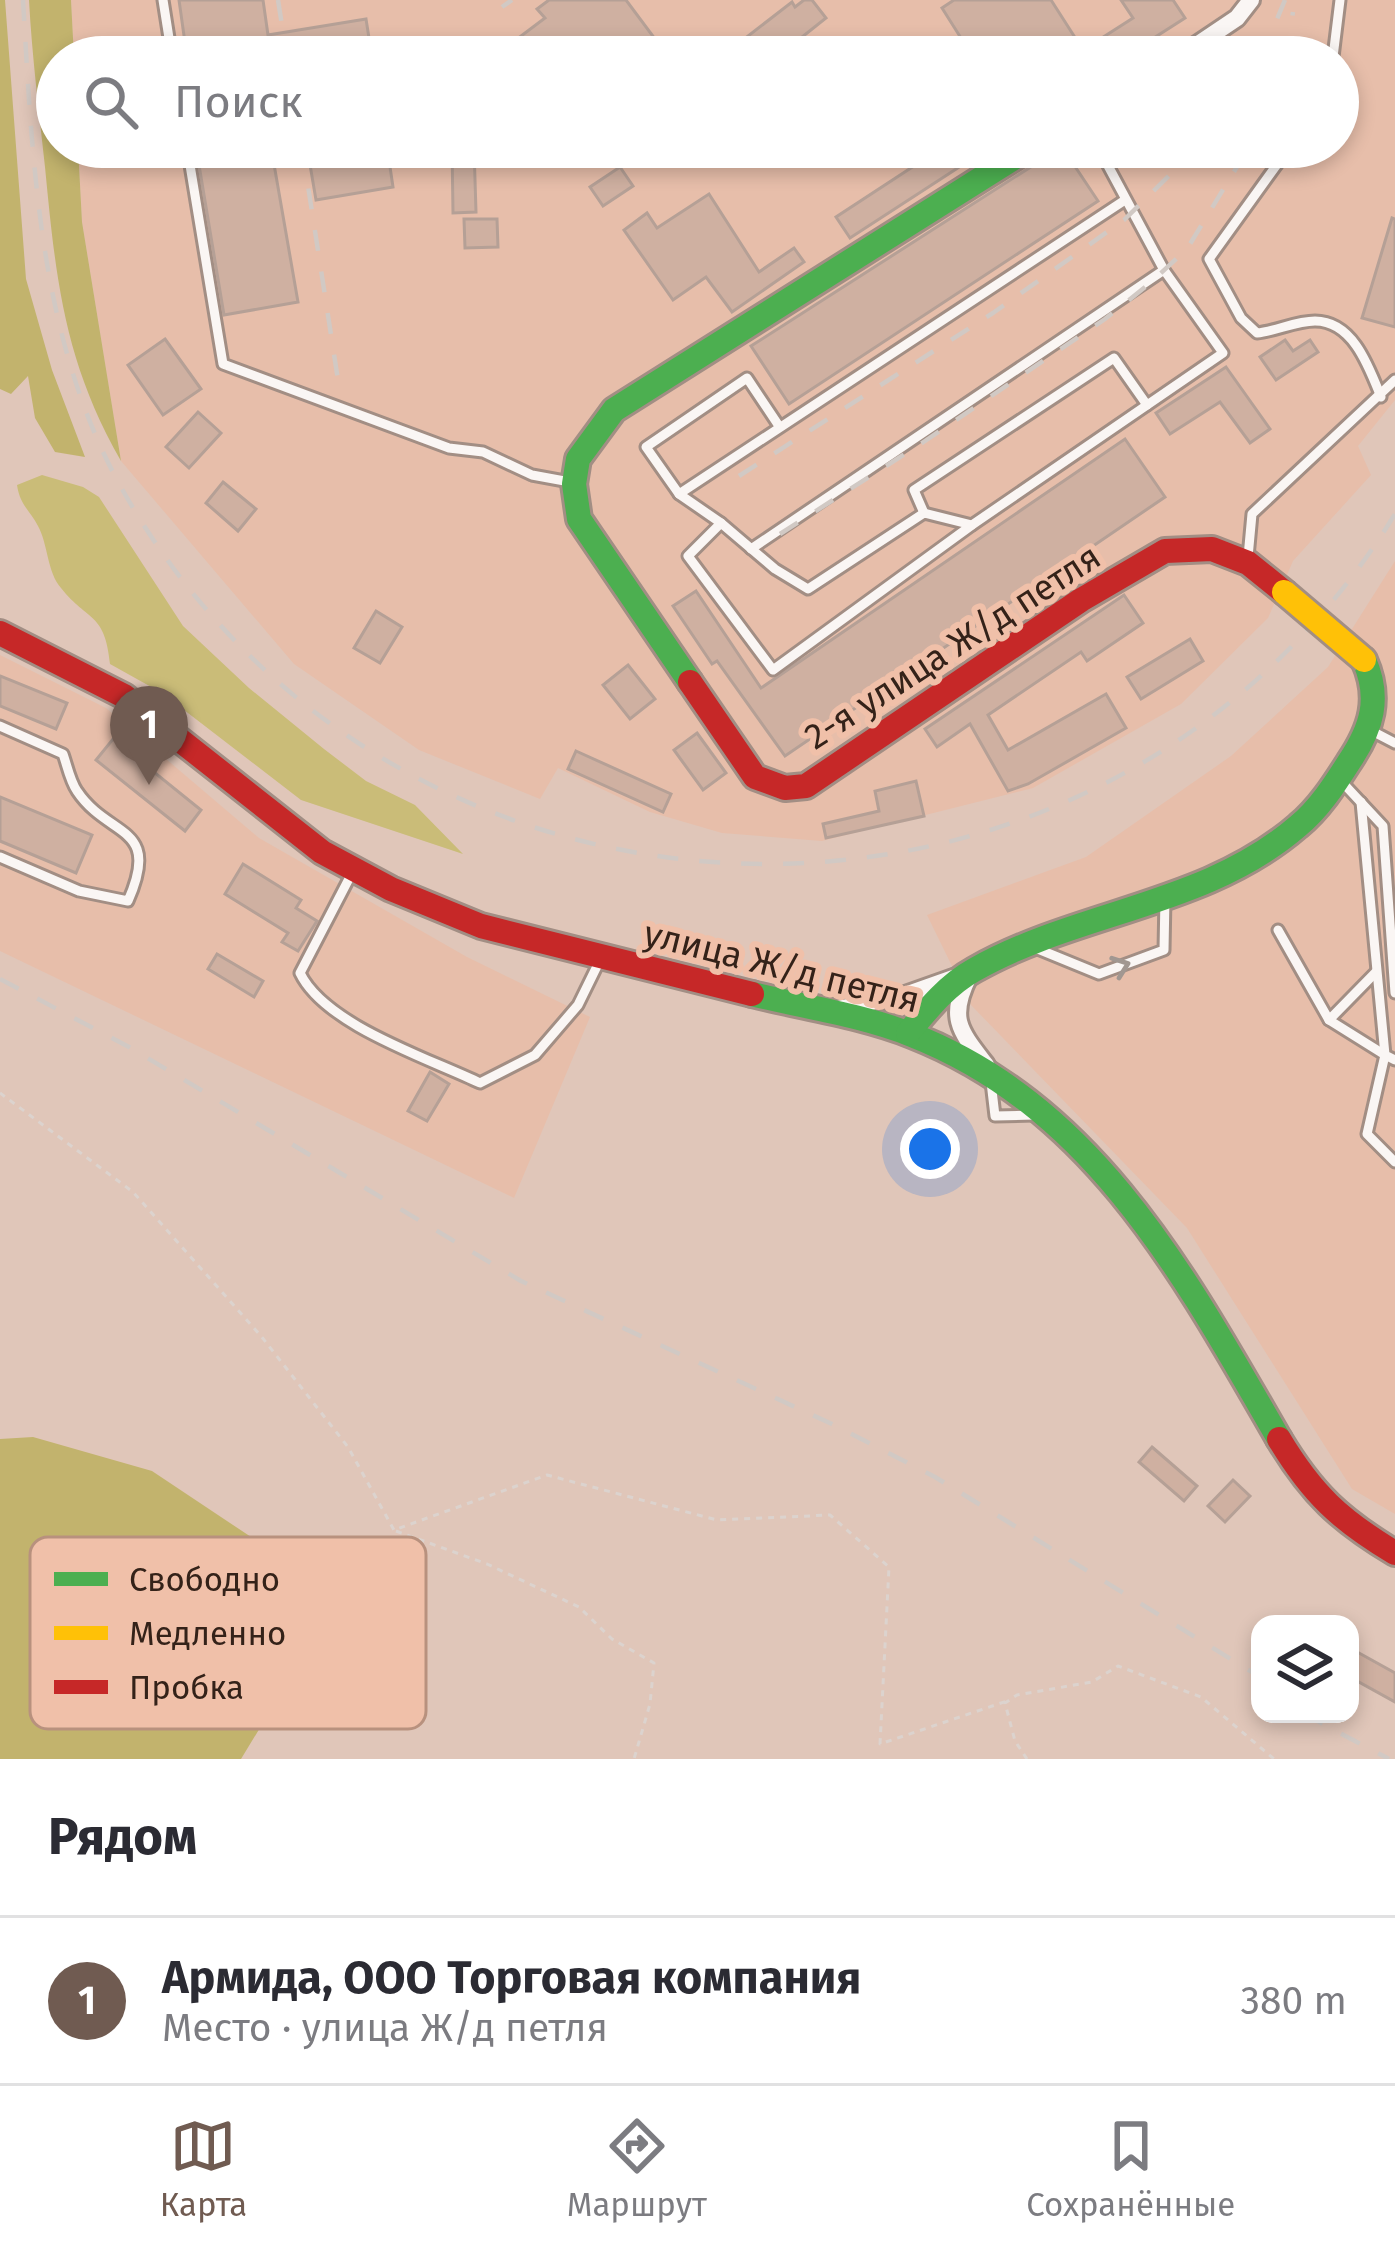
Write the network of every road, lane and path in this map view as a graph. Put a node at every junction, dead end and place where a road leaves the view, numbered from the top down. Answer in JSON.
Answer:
{"nodes":[{"id":1,"x":163,"y":0,"type":"edge"},
{"id":2,"x":1251,"y":0,"type":"edge"},
{"id":3,"x":1340,"y":0,"type":"edge"},
{"id":4,"x":169,"y":36,"type":"edge"},
{"id":5,"x":1214,"y":36,"type":"edge"},
{"id":6,"x":1336,"y":36,"type":"edge"},
{"id":7,"x":191,"y":168,"type":"edge"},
{"id":8,"x":998,"y":168,"type":"edge"},
{"id":9,"x":1109,"y":168,"type":"edge"},
{"id":10,"x":1274,"y":168,"type":"edge"},
{"id":11,"x":1125,"y":200,"type":"junction"},
{"id":12,"x":1164,"y":271,"type":"junction"},
{"id":13,"x":1395,"y":380,"type":"edge"},
{"id":14,"x":1381,"y":398,"type":"junction"},
{"id":15,"x":1147,"y":405,"type":"junction"},
{"id":16,"x":778,"y":426,"type":"junction"},
{"id":17,"x":570,"y":482,"type":"junction"},
{"id":18,"x":679,"y":494,"type":"junction"},
{"id":19,"x":924,"y":513,"type":"junction"},
{"id":20,"x":721,"y":523,"type":"junction"},
{"id":21,"x":973,"y":525,"type":"junction"},
{"id":22,"x":751,"y":549,"type":"junction"},
{"id":23,"x":1248,"y":563,"type":"junction"},
{"id":24,"x":0,"y":619,"type":"edge"},
{"id":25,"x":8,"y":637,"type":"edge"},
{"id":26,"x":0,"y":726,"type":"edge"},
{"id":27,"x":1368,"y":729,"type":"junction"},
{"id":28,"x":1395,"y":743,"type":"edge"},
{"id":29,"x":1338,"y":778,"type":"junction"},
{"id":30,"x":1360,"y":802,"type":"junction"},
{"id":31,"x":1390,"y":847,"type":"edge"},
{"id":32,"x":0,"y":857,"type":"edge"},
{"id":33,"x":353,"y":871,"type":"junction"},
{"id":34,"x":1165,"y":895,"type":"junction"},
{"id":35,"x":1278,"y":930,"type":"dead end"},
{"id":36,"x":1028,"y":945,"type":"junction"},
{"id":37,"x":602,"y":957,"type":"junction"},
{"id":38,"x":972,"y":971,"type":"junction"},
{"id":39,"x":1376,"y":972,"type":"junction"},
{"id":40,"x":1395,"y":993,"type":"edge"},
{"id":41,"x":828,"y":1011,"type":"junction"},
{"id":42,"x":1329,"y":1021,"type":"junction"},
{"id":43,"x":908,"y":1033,"type":"junction"},
{"id":44,"x":1390,"y":1058,"type":"edge"},
{"id":45,"x":990,"y":1070,"type":"junction"},
{"id":46,"x":0,"y":1093,"type":"edge"},
{"id":47,"x":1395,"y":1162,"type":"edge"},
{"id":48,"x":394,"y":1530,"type":"junction"},
{"id":49,"x":413,"y":1537,"type":"edge"},
{"id":50,"x":426,"y":1542,"type":"edge"},
{"id":51,"x":1395,"y":1553,"type":"edge"},
{"id":52,"x":1007,"y":1701,"type":"junction"},
{"id":53,"x":634,"y":1759,"type":"edge"},
{"id":54,"x":1027,"y":1759,"type":"edge"},
{"id":55,"x":1274,"y":1759,"type":"edge"}],
"edges":[{"from":1,"to":4,"type":"lane"},
{"from":2,"to":5,"type":"street"},
{"from":3,"to":6,"type":"lane"},
{"from":7,"to":17,"type":"lane"},
{"from":8,"to":17,"type":"street"},
{"from":9,"to":11,"type":"lane"},
{"from":10,"to":14,"type":"lane"},
{"from":11,"to":12,"type":"lane"},
{"from":11,"to":16,"type":"lane"},
{"from":12,"to":15,"type":"lane"},
{"from":12,"to":22,"type":"lane"},
{"from":13,"to":14,"type":"lane"},
{"from":14,"to":23,"type":"lane"},
{"from":15,"to":19,"type":"lane"},
{"from":15,"to":21,"type":"lane"},
{"from":16,"to":18,"type":"lane"},
{"from":16,"to":18,"type":"lane"},
{"from":17,"to":23,"type":"street","name":"2-я улица Ж/д петля"},
{"from":18,"to":20,"type":"lane"},
{"from":19,"to":21,"type":"lane"},
{"from":19,"to":22,"type":"lane"},
{"from":20,"to":21,"type":"lane"},
{"from":20,"to":22,"type":"lane"},
{"from":23,"to":27,"type":"street","name":"2-я улица Ж/д петля","bridge":true},
{"from":24,"to":25,"type":"lane"},
{"from":25,"to":33,"type":"street","name":"улица Ж/д петля"},
{"from":26,"to":32,"type":"lane"},
{"from":27,"to":28,"type":"lane"},
{"from":27,"to":29,"type":"street","name":"2-я улица Ж/д петля"},
{"from":29,"to":30,"type":"lane"},
{"from":29,"to":34,"type":"street","name":"2-я улица Ж/д петля"},
{"from":30,"to":31,"type":"lane"},
{"from":30,"to":39,"type":"lane"},
{"from":31,"to":40,"type":"lane"},
{"from":33,"to":37,"type":"street","name":"улица Ж/д петля"},
{"from":33,"to":37,"type":"lane"},
{"from":34,"to":36,"type":"street","name":"2-я улица Ж/д петля"},
{"from":36,"to":34,"type":"lane","one_way":true},
{"from":35,"to":42,"type":"lane"},
{"from":36,"to":38,"type":"street","name":"2-я улица Ж/д петля"},
{"from":37,"to":41,"type":"street","name":"улица Ж/д петля"},
{"from":38,"to":41,"type":"street"},
{"from":38,"to":43,"type":"street","name":"2-я улица Ж/д петля"},
{"from":38,"to":45,"type":"street"},
{"from":39,"to":42,"type":"lane"},
{"from":39,"to":44,"type":"lane"},
{"from":41,"to":43,"type":"street","name":"улица Ж/д петля"},
{"from":42,"to":44,"type":"lane"},
{"from":43,"to":45,"type":"street","name":"улица Ж/д петля"},
{"from":44,"to":47,"type":"lane"},
{"from":45,"to":51,"type":"street","name":"улица Ж/д петля"},
{"from":46,"to":48,"type":"path"},
{"from":48,"to":49,"type":"path"},
{"from":48,"to":52,"type":"path"},
{"from":50,"to":53,"type":"path"},
{"from":52,"to":54,"type":"path"},
{"from":52,"to":55,"type":"path"}]}
